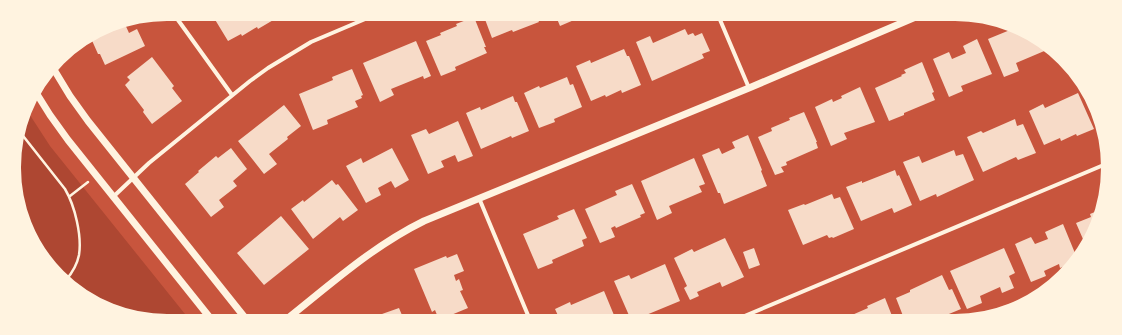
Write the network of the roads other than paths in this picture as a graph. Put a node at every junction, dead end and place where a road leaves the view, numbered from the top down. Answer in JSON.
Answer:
{"nodes":[{"id":1,"x":178,"y":20,"type":"edge"},
{"id":2,"x":362,"y":20,"type":"edge"},
{"id":3,"x":720,"y":20,"type":"edge"},
{"id":4,"x":909,"y":20,"type":"edge"},
{"id":5,"x":55,"y":72,"type":"edge"},
{"id":6,"x":749,"y":88,"type":"junction"},
{"id":7,"x":232,"y":95,"type":"junction"},
{"id":8,"x":39,"y":96,"type":"edge"},
{"id":9,"x":1102,"y":166,"type":"edge"},
{"id":10,"x":133,"y":178,"type":"junction"},
{"id":11,"x":113,"y":197,"type":"junction"},
{"id":12,"x":479,"y":198,"type":"junction"},
{"id":13,"x":208,"y":315,"type":"edge"},
{"id":14,"x":243,"y":315,"type":"edge"},
{"id":15,"x":292,"y":315,"type":"edge"},
{"id":16,"x":528,"y":315,"type":"edge"},
{"id":17,"x":747,"y":315,"type":"edge"}],
"edges":[{"from":1,"to":7,"type":"street"},
{"from":2,"to":7,"type":"street"},
{"from":3,"to":6,"type":"street"},
{"from":4,"to":6,"type":"street"},
{"from":5,"to":10,"type":"street"},
{"from":6,"to":12,"type":"street"},
{"from":7,"to":10,"type":"street"},
{"from":8,"to":11,"type":"street"},
{"from":9,"to":17,"type":"street"},
{"from":10,"to":11,"type":"street"},
{"from":10,"to":14,"type":"street"},
{"from":11,"to":13,"type":"street"},
{"from":12,"to":15,"type":"street"},
{"from":12,"to":16,"type":"street"}]}
